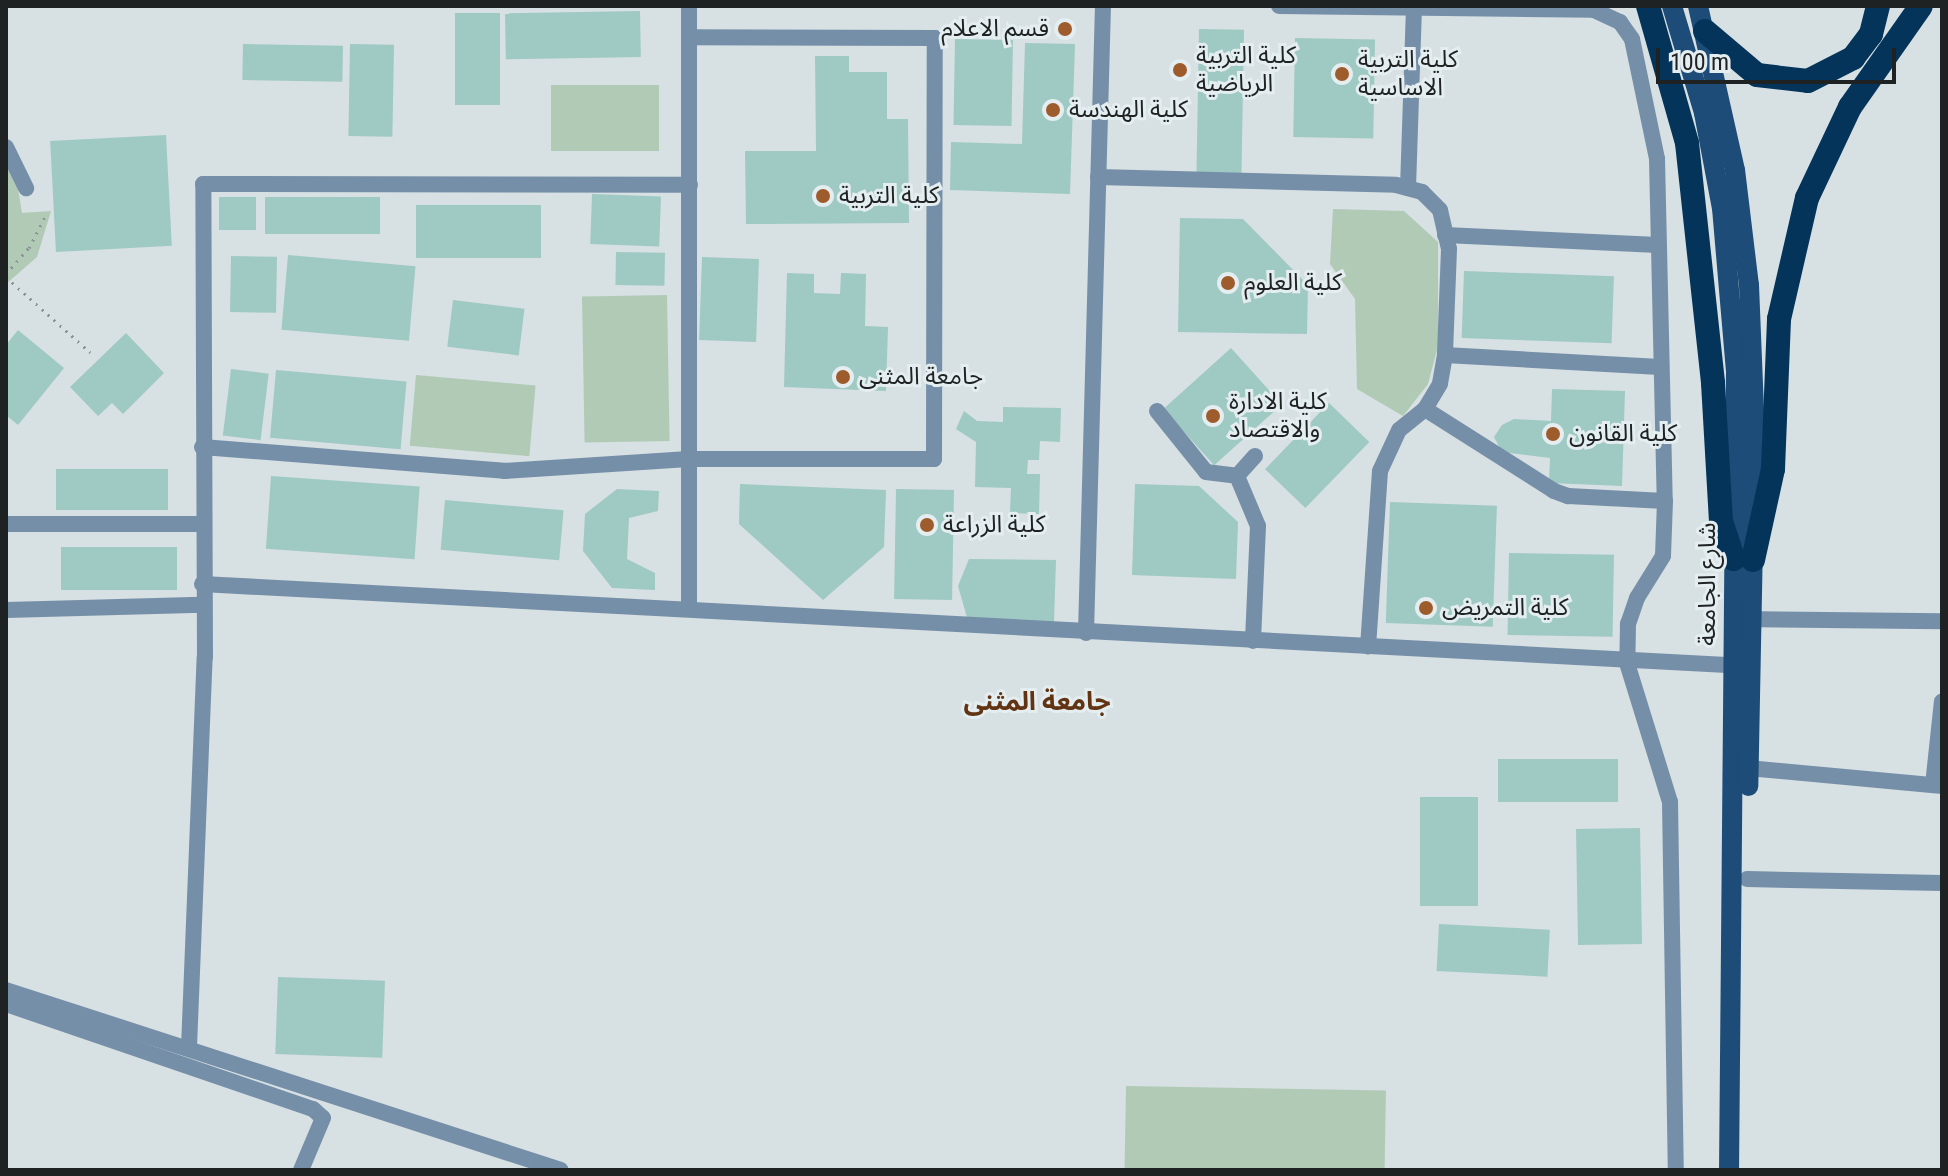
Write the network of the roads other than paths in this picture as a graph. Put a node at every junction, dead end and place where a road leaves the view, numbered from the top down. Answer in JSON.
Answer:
{"nodes":[{"id":1,"x":689,"y":6,"type":"edge"},
{"id":2,"x":1103,"y":6,"type":"edge"},
{"id":3,"x":1279,"y":6,"type":"edge"},
{"id":4,"x":1648,"y":6,"type":"edge"},
{"id":5,"x":1672,"y":6,"type":"edge"},
{"id":6,"x":1698,"y":6,"type":"edge"},
{"id":7,"x":1878,"y":6,"type":"edge"},
{"id":8,"x":1921,"y":6,"type":"edge"},
{"id":9,"x":1414,"y":8,"type":"edge"},
{"id":10,"x":1705,"y":31,"type":"junction"},
{"id":11,"x":690,"y":37,"type":"junction"},
{"id":12,"x":6,"y":147,"type":"edge"},
{"id":13,"x":1098,"y":177,"type":"junction"},
{"id":14,"x":690,"y":185,"type":"junction"},
{"id":15,"x":26,"y":188,"type":"dead end"},
{"id":16,"x":1408,"y":188,"type":"junction"},
{"id":17,"x":1445,"y":235,"type":"junction"},
{"id":18,"x":1658,"y":245,"type":"junction"},
{"id":19,"x":1445,"y":355,"type":"junction"},
{"id":20,"x":1660,"y":367,"type":"junction"},
{"id":21,"x":1425,"y":409,"type":"junction"},
{"id":22,"x":1157,"y":411,"type":"dead end"},
{"id":23,"x":202,"y":447,"type":"junction"},
{"id":24,"x":1255,"y":456,"type":"dead end"},
{"id":25,"x":689,"y":459,"type":"junction"},
{"id":26,"x":1237,"y":476,"type":"junction"},
{"id":27,"x":1665,"y":501,"type":"junction"},
{"id":28,"x":6,"y":524,"type":"edge"},
{"id":29,"x":202,"y":524,"type":"junction"},
{"id":30,"x":1743,"y":560,"type":"junction"},
{"id":31,"x":202,"y":584,"type":"junction"},
{"id":32,"x":202,"y":605,"type":"junction"},
{"id":33,"x":689,"y":606,"type":"junction"},
{"id":34,"x":6,"y":610,"type":"edge"},
{"id":35,"x":1743,"y":619,"type":"junction"},
{"id":36,"x":1942,"y":621,"type":"edge"},
{"id":37,"x":1086,"y":633,"type":"junction"},
{"id":38,"x":1253,"y":641,"type":"junction"},
{"id":39,"x":1368,"y":647,"type":"junction"},
{"id":40,"x":1627,"y":663,"type":"junction"},
{"id":41,"x":1743,"y":666,"type":"junction"},
{"id":42,"x":1942,"y":701,"type":"edge"},
{"id":43,"x":1748,"y":768,"type":"junction"},
{"id":44,"x":1937,"y":786,"type":"edge"},
{"id":45,"x":1747,"y":879,"type":"junction"},
{"id":46,"x":1942,"y":883,"type":"edge"},
{"id":47,"x":6,"y":990,"type":"edge"},
{"id":48,"x":6,"y":1004,"type":"edge"},
{"id":49,"x":189,"y":1047,"type":"junction"},
{"id":50,"x":301,"y":1170,"type":"edge"},
{"id":51,"x":561,"y":1170,"type":"edge"},
{"id":52,"x":1676,"y":1170,"type":"edge"},
{"id":53,"x":1729,"y":1170,"type":"edge"},
{"id":54,"x":1739,"y":1170,"type":"edge"}],
"edges":[{"from":1,"to":11,"type":"street"},
{"from":2,"to":13,"type":"street"},
{"from":3,"to":9,"type":"street"},
{"from":4,"to":30,"type":"highway"},
{"from":5,"to":30,"type":"main road","name":"شارع الجامعة"},
{"from":6,"to":10,"type":"main road"},
{"from":7,"to":10,"type":"highway"},
{"from":8,"to":30,"type":"highway"},
{"from":9,"to":16,"type":"street"},
{"from":9,"to":18,"type":"street"},
{"from":10,"to":30,"type":"main road"},
{"from":11,"to":14,"type":"street"},
{"from":11,"to":25,"type":"street"},
{"from":12,"to":15,"type":"street"},
{"from":13,"to":16,"type":"street"},
{"from":13,"to":37,"type":"street"},
{"from":14,"to":23,"type":"street"},
{"from":14,"to":25,"type":"street"},
{"from":16,"to":17,"type":"street"},
{"from":17,"to":18,"type":"street"},
{"from":17,"to":19,"type":"street"},
{"from":18,"to":20,"type":"street"},
{"from":19,"to":20,"type":"street"},
{"from":19,"to":21,"type":"street"},
{"from":20,"to":27,"type":"street"},
{"from":21,"to":27,"type":"street"},
{"from":21,"to":39,"type":"street"},
{"from":22,"to":26,"type":"street"},
{"from":23,"to":25,"type":"street"},
{"from":23,"to":29,"type":"street"},
{"from":24,"to":26,"type":"street"},
{"from":25,"to":33,"type":"street"},
{"from":26,"to":38,"type":"street"},
{"from":27,"to":40,"type":"street"},
{"from":28,"to":29,"type":"street"},
{"from":29,"to":31,"type":"street"},
{"from":30,"to":35,"type":"main road","name":"شارع الجامعة"},
{"from":31,"to":32,"type":"street"},
{"from":31,"to":33,"type":"street"},
{"from":32,"to":34,"type":"street"},
{"from":32,"to":49,"type":"street"},
{"from":33,"to":37,"type":"street"},
{"from":35,"to":36,"type":"street"},
{"from":35,"to":41,"type":"main road","name":"شارع الجامعة"},
{"from":37,"to":38,"type":"street"},
{"from":38,"to":39,"type":"street"},
{"from":39,"to":40,"type":"street"},
{"from":40,"to":41,"type":"street"},
{"from":40,"to":52,"type":"street"},
{"from":41,"to":43,"type":"main road"},
{"from":41,"to":53,"type":"main road","name":"شارع الجامعة"},
{"from":42,"to":44,"type":"street"},
{"from":43,"to":44,"type":"street"},
{"from":43,"to":45,"type":"main road"},
{"from":45,"to":46,"type":"street"},
{"from":45,"to":54,"type":"main road"},
{"from":47,"to":49,"type":"street"},
{"from":48,"to":50,"type":"street"},
{"from":49,"to":51,"type":"street"}]}
